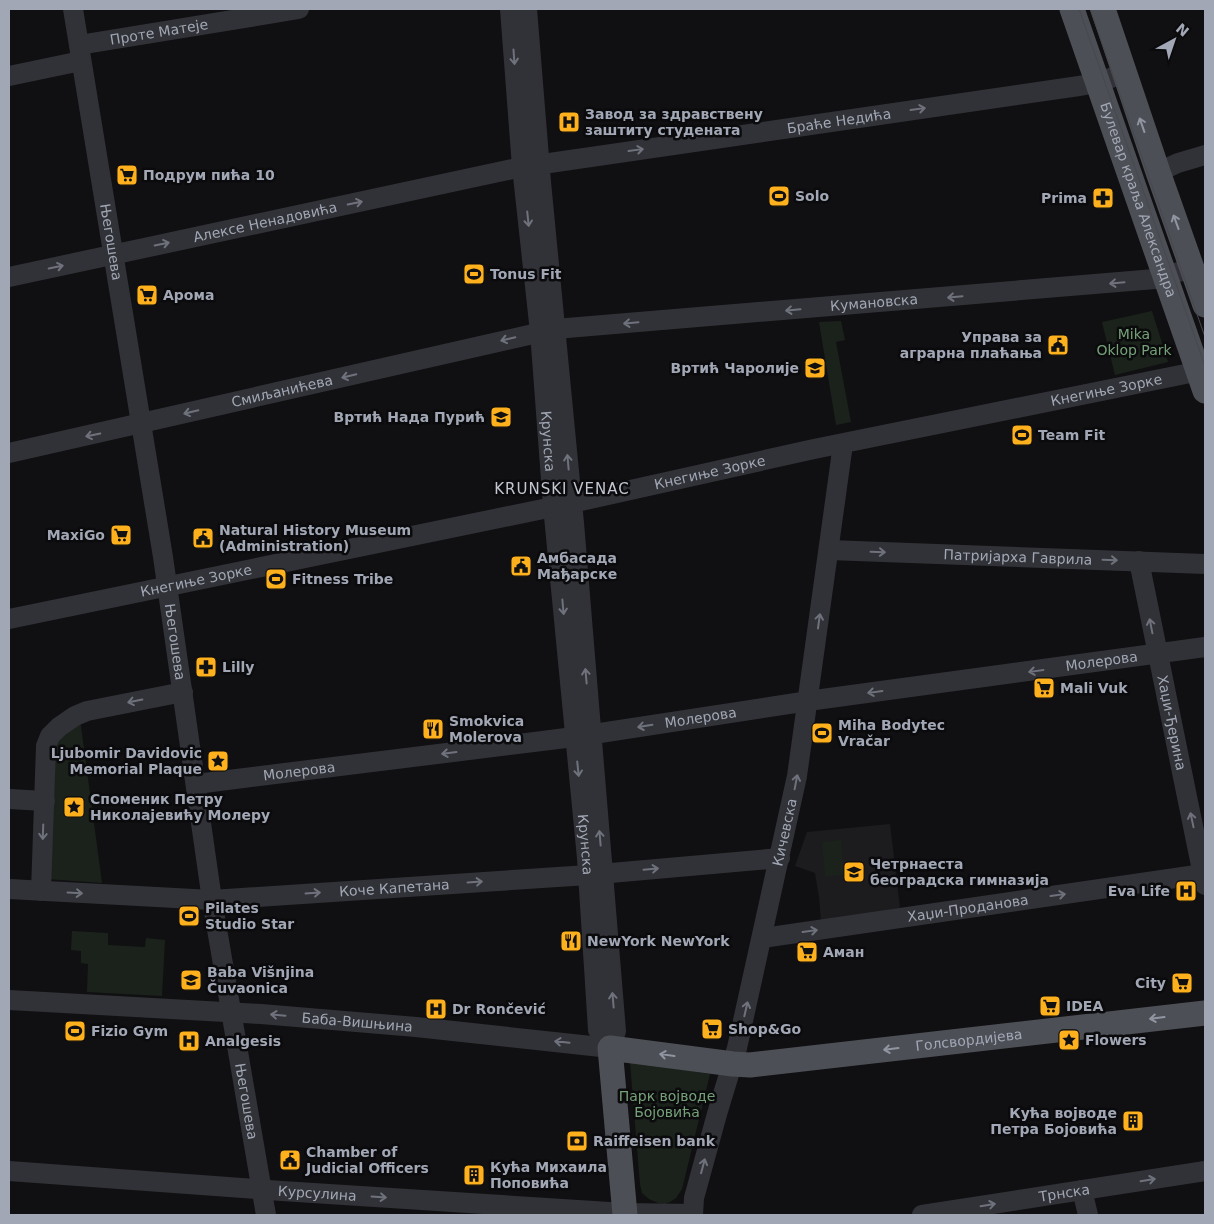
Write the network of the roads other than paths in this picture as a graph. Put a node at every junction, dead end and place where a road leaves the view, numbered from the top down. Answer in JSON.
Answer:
{"nodes":[{"id":1,"x":73,"y":9,"type":"edge"},
{"id":2,"x":299,"y":9,"type":"edge"},
{"id":3,"x":510,"y":9,"type":"edge"},
{"id":4,"x":527,"y":9,"type":"edge"},
{"id":5,"x":1072,"y":9,"type":"edge"},
{"id":6,"x":1103,"y":9,"type":"edge"},
{"id":7,"x":80,"y":53,"type":"junction"},
{"id":8,"x":1124,"y":73,"type":"junction"},
{"id":9,"x":9,"y":76,"type":"edge"},
{"id":10,"x":1097,"y":83,"type":"junction"},
{"id":11,"x":1205,"y":155,"type":"edge"},
{"id":12,"x":531,"y":166,"type":"junction"},
{"id":13,"x":1158,"y":172,"type":"junction"},
{"id":14,"x":114,"y":254,"type":"junction"},
{"id":15,"x":1192,"y":268,"type":"junction"},
{"id":16,"x":9,"y":277,"type":"edge"},
{"id":17,"x":1165,"y":277,"type":"junction"},
{"id":18,"x":1205,"y":305,"type":"edge"},
{"id":19,"x":548,"y":331,"type":"junction"},
{"id":20,"x":1203,"y":378,"type":"edge"},
{"id":21,"x":141,"y":424,"type":"junction"},
{"id":22,"x":842,"y":444,"type":"junction"},
{"id":23,"x":9,"y":453,"type":"edge"},
{"id":24,"x":563,"y":504,"type":"junction"},
{"id":25,"x":829,"y":550,"type":"junction"},
{"id":26,"x":1139,"y":561,"type":"junction"},
{"id":27,"x":1205,"y":564,"type":"edge"},
{"id":28,"x":167,"y":586,"type":"junction"},
{"id":29,"x":9,"y":619,"type":"edge"},
{"id":30,"x":1205,"y":647,"type":"edge"},
{"id":31,"x":1157,"y":654,"type":"junction"},
{"id":32,"x":182,"y":692,"type":"junction"},
{"id":33,"x":807,"y":702,"type":"junction"},
{"id":34,"x":582,"y":736,"type":"junction"},
{"id":35,"x":196,"y":784,"type":"junction"},
{"id":36,"x":9,"y":799,"type":"edge"},
{"id":37,"x":45,"y":801,"type":"junction"},
{"id":38,"x":780,"y":858,"type":"junction"},
{"id":39,"x":595,"y":874,"type":"junction"},
{"id":40,"x":1204,"y":879,"type":"edge"},
{"id":41,"x":9,"y":889,"type":"edge"},
{"id":42,"x":41,"y":891,"type":"junction"},
{"id":43,"x":212,"y":900,"type":"junction"},
{"id":44,"x":762,"y":938,"type":"junction"},
{"id":45,"x":9,"y":1000,"type":"edge"},
{"id":46,"x":232,"y":1012,"type":"junction"},
{"id":47,"x":1205,"y":1013,"type":"edge"},
{"id":48,"x":610,"y":1048,"type":"junction"},
{"id":49,"x":733,"y":1064,"type":"junction"},
{"id":50,"x":9,"y":1171,"type":"edge"},
{"id":51,"x":1205,"y":1171,"type":"edge"},
{"id":52,"x":260,"y":1190,"type":"junction"},
{"id":53,"x":1082,"y":1190,"type":"junction"},
{"id":54,"x":625,"y":1214,"type":"edge"},
{"id":55,"x":693,"y":1214,"type":"edge"},
{"id":56,"x":266,"y":1215,"type":"edge"},
{"id":57,"x":922,"y":1215,"type":"edge"},
{"id":58,"x":1088,"y":1215,"type":"edge"}],
"edges":[{"from":1,"to":7,"type":"street","name":"Његошева"},
{"from":2,"to":7,"type":"street","name":"Проте Матеје"},
{"from":3,"to":12,"type":"street","name":"Крунска","one_way":true},
{"from":4,"to":12,"type":"street","name":"Крунска"},
{"from":5,"to":10,"type":"main road","name":"Булевар краља Александра"},
{"from":6,"to":8,"type":"main road","name":"Булевар краља Александра"},
{"from":7,"to":9,"type":"street","name":"Проте Матеје"},
{"from":7,"to":14,"type":"street","name":"Његошева"},
{"from":8,"to":10,"type":"street","name":"Браће Недића"},
{"from":13,"to":8,"type":"main road","name":"Булевар краља Александра","one_way":true},
{"from":12,"to":10,"type":"street","name":"Браће Недића","one_way":true},
{"from":10,"to":17,"type":"main road","name":"Булевар краља Александра"},
{"from":11,"to":13,"type":"street"},
{"from":14,"to":12,"type":"street","name":"Алексе Ненадовића","one_way":true},
{"from":12,"to":19,"type":"street","name":"Крунска"},
{"from":15,"to":13,"type":"main road","name":"Булевар краља Александра","one_way":true},
{"from":16,"to":14,"type":"street","name":"Алексе Ненадовића","one_way":true},
{"from":14,"to":21,"type":"street","name":"Његошева"},
{"from":15,"to":17,"type":"street","name":"Кумановска"},
{"from":15,"to":18,"type":"main road","name":"Булевар краља Александра"},
{"from":17,"to":19,"type":"street","name":"Кумановска","one_way":true},
{"from":17,"to":20,"type":"main road","name":"Булевар краља Александра"},
{"from":19,"to":21,"type":"street","name":"Смиљанићева","one_way":true},
{"from":19,"to":24,"type":"street","name":"Крунска"},
{"from":20,"to":22,"type":"street","name":"Кнегиње Зорке"},
{"from":21,"to":23,"type":"street","name":"Смиљанићева","one_way":true},
{"from":21,"to":28,"type":"street","name":"Његошева"},
{"from":22,"to":24,"type":"street","name":"Кнегиње Зорке"},
{"from":22,"to":25,"type":"street","name":"Кичевска"},
{"from":24,"to":28,"type":"street","name":"Кнегиње Зорке"},
{"from":24,"to":34,"type":"street","name":"Крунска"},
{"from":25,"to":26,"type":"street","name":"Патријарха Гаврила","one_way":true},
{"from":33,"to":25,"type":"street","name":"Кичевска","one_way":true},
{"from":26,"to":27,"type":"street","name":"Патријарха Гаврила"},
{"from":31,"to":26,"type":"street","name":"Хаџи-Ђерина","one_way":true},
{"from":28,"to":29,"type":"street","name":"Кнегиње Зорке"},
{"from":28,"to":32,"type":"street","name":"Његошева"},
{"from":30,"to":31,"type":"street","name":"Молерова"},
{"from":31,"to":33,"type":"street","name":"Молерова","one_way":true},
{"from":40,"to":31,"type":"street","name":"Хаџи-Ђерина","one_way":true},
{"from":32,"to":35,"type":"street","name":"Његошева"},
{"from":32,"to":37,"type":"street","one_way":true},
{"from":33,"to":34,"type":"street","name":"Молерова","one_way":true},
{"from":38,"to":33,"type":"street","name":"Кичевска","one_way":true},
{"from":34,"to":35,"type":"street","name":"Молерова","one_way":true},
{"from":34,"to":39,"type":"street","name":"Крунска"},
{"from":35,"to":43,"type":"street","name":"Његошева"},
{"from":36,"to":37,"type":"street"},
{"from":37,"to":42,"type":"street","one_way":true},
{"from":39,"to":38,"type":"street","name":"Коче Капетана","one_way":true},
{"from":38,"to":44,"type":"street","name":"Кичевска"},
{"from":43,"to":39,"type":"street","name":"Коче Капетана","one_way":true},
{"from":39,"to":48,"type":"street","name":"Крунска"},
{"from":44,"to":40,"type":"street","name":"Хаџи-Проданова","one_way":true},
{"from":41,"to":42,"type":"street","name":"Коче Капетана"},
{"from":42,"to":43,"type":"street","name":"Коче Капетана","one_way":true},
{"from":43,"to":46,"type":"street","name":"Његошева"},
{"from":49,"to":44,"type":"street","name":"Кичевска","one_way":true},
{"from":45,"to":46,"type":"street","name":"Баба-Вишњина"},
{"from":48,"to":46,"type":"street","name":"Баба-Вишњина","one_way":true},
{"from":46,"to":52,"type":"street","name":"Његошева"},
{"from":47,"to":49,"type":"main road","name":"Голсвордијева","one_way":true},
{"from":49,"to":48,"type":"main road","name":"Баба-Вишњина","one_way":true},
{"from":48,"to":54,"type":"main road","name":"Крунска"},
{"from":55,"to":49,"type":"street","name":"Кичевска","one_way":true},
{"from":50,"to":52,"type":"street","name":"Курсулина"},
{"from":53,"to":51,"type":"street","name":"Трнска","one_way":true},
{"from":52,"to":54,"type":"street","name":"Курсулина","one_way":true},
{"from":52,"to":56,"type":"street","name":"Његошева"},
{"from":57,"to":53,"type":"street","name":"Трнска","one_way":true},
{"from":53,"to":58,"type":"street"},
{"from":54,"to":55,"type":"street","name":"Курсулина"}]}
